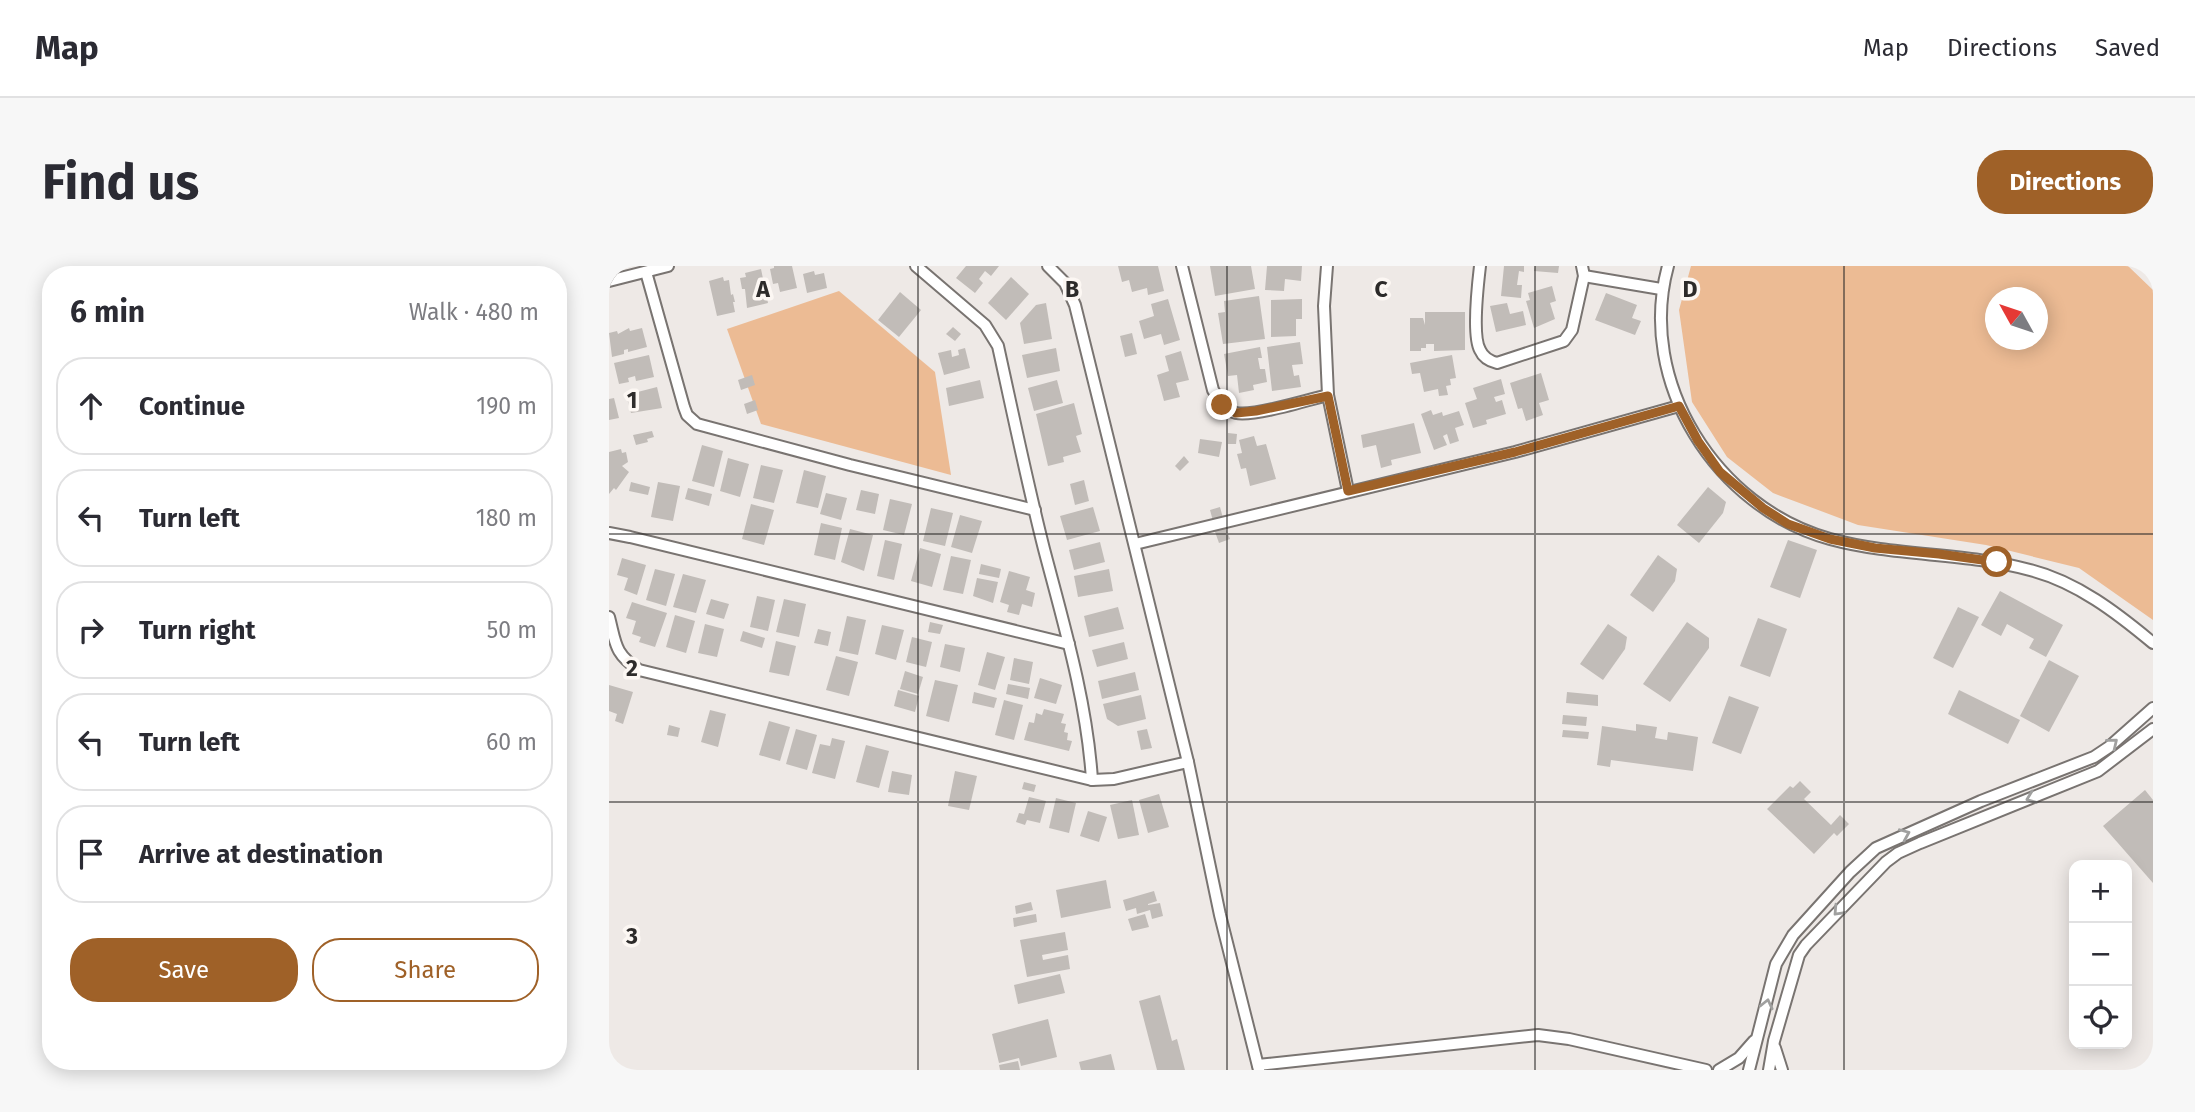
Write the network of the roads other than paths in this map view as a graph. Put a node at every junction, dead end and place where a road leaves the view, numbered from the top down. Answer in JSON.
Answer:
{"nodes":[{"id":1,"x":668,"y":266,"type":"edge"},
{"id":2,"x":916,"y":266,"type":"edge"},
{"id":3,"x":1048,"y":266,"type":"edge"},
{"id":4,"x":1182,"y":266,"type":"edge"},
{"id":5,"x":1327,"y":266,"type":"edge"},
{"id":6,"x":1480,"y":266,"type":"edge"},
{"id":7,"x":1668,"y":266,"type":"edge"},
{"id":8,"x":1583,"y":271,"type":"edge"},
{"id":9,"x":646,"y":272,"type":"junction"},
{"id":10,"x":609,"y":281,"type":"edge"},
{"id":11,"x":1661,"y":289,"type":"junction"},
{"id":12,"x":1328,"y":396,"type":"junction"},
{"id":13,"x":1679,"y":406,"type":"junction"},
{"id":14,"x":1348,"y":491,"type":"junction"},
{"id":15,"x":1035,"y":510,"type":"junction"},
{"id":16,"x":609,"y":533,"type":"edge"},
{"id":17,"x":1135,"y":544,"type":"junction"},
{"id":18,"x":609,"y":617,"type":"edge"},
{"id":19,"x":2153,"y":643,"type":"edge"},
{"id":20,"x":1069,"y":644,"type":"junction"},
{"id":21,"x":2153,"y":708,"type":"edge"},
{"id":22,"x":2153,"y":730,"type":"edge"},
{"id":23,"x":1188,"y":762,"type":"junction"},
{"id":24,"x":1092,"y":780,"type":"junction"},
{"id":25,"x":1760,"y":1033,"type":"junction"},
{"id":26,"x":1774,"y":1041,"type":"junction"},
{"id":27,"x":1259,"y":1068,"type":"edge"},
{"id":28,"x":1706,"y":1070,"type":"edge"},
{"id":29,"x":1719,"y":1070,"type":"edge"},
{"id":30,"x":1749,"y":1070,"type":"edge"},
{"id":31,"x":1769,"y":1070,"type":"edge"},
{"id":32,"x":1782,"y":1070,"type":"edge"}],
"edges":[{"from":1,"to":9,"type":"street"},
{"from":2,"to":15,"type":"street"},
{"from":3,"to":17,"type":"street"},
{"from":4,"to":12,"type":"street"},
{"from":5,"to":12,"type":"street"},
{"from":6,"to":8,"type":"street"},
{"from":7,"to":11,"type":"street"},
{"from":8,"to":11,"type":"street"},
{"from":9,"to":10,"type":"street"},
{"from":9,"to":15,"type":"street"},
{"from":11,"to":13,"type":"street"},
{"from":12,"to":14,"type":"street"},
{"from":13,"to":14,"type":"street"},
{"from":13,"to":19,"type":"street"},
{"from":14,"to":17,"type":"street"},
{"from":15,"to":20,"type":"street"},
{"from":16,"to":20,"type":"street"},
{"from":17,"to":23,"type":"street"},
{"from":18,"to":24,"type":"street"},
{"from":20,"to":24,"type":"street"},
{"from":25,"to":21,"type":"street","one_way":true},
{"from":22,"to":26,"type":"street","one_way":true},
{"from":23,"to":24,"type":"street"},
{"from":23,"to":27,"type":"street"},
{"from":25,"to":29,"type":"street"},
{"from":25,"to":30,"type":"street"},
{"from":26,"to":31,"type":"street"},
{"from":26,"to":32,"type":"street"},
{"from":27,"to":28,"type":"street"}]}
